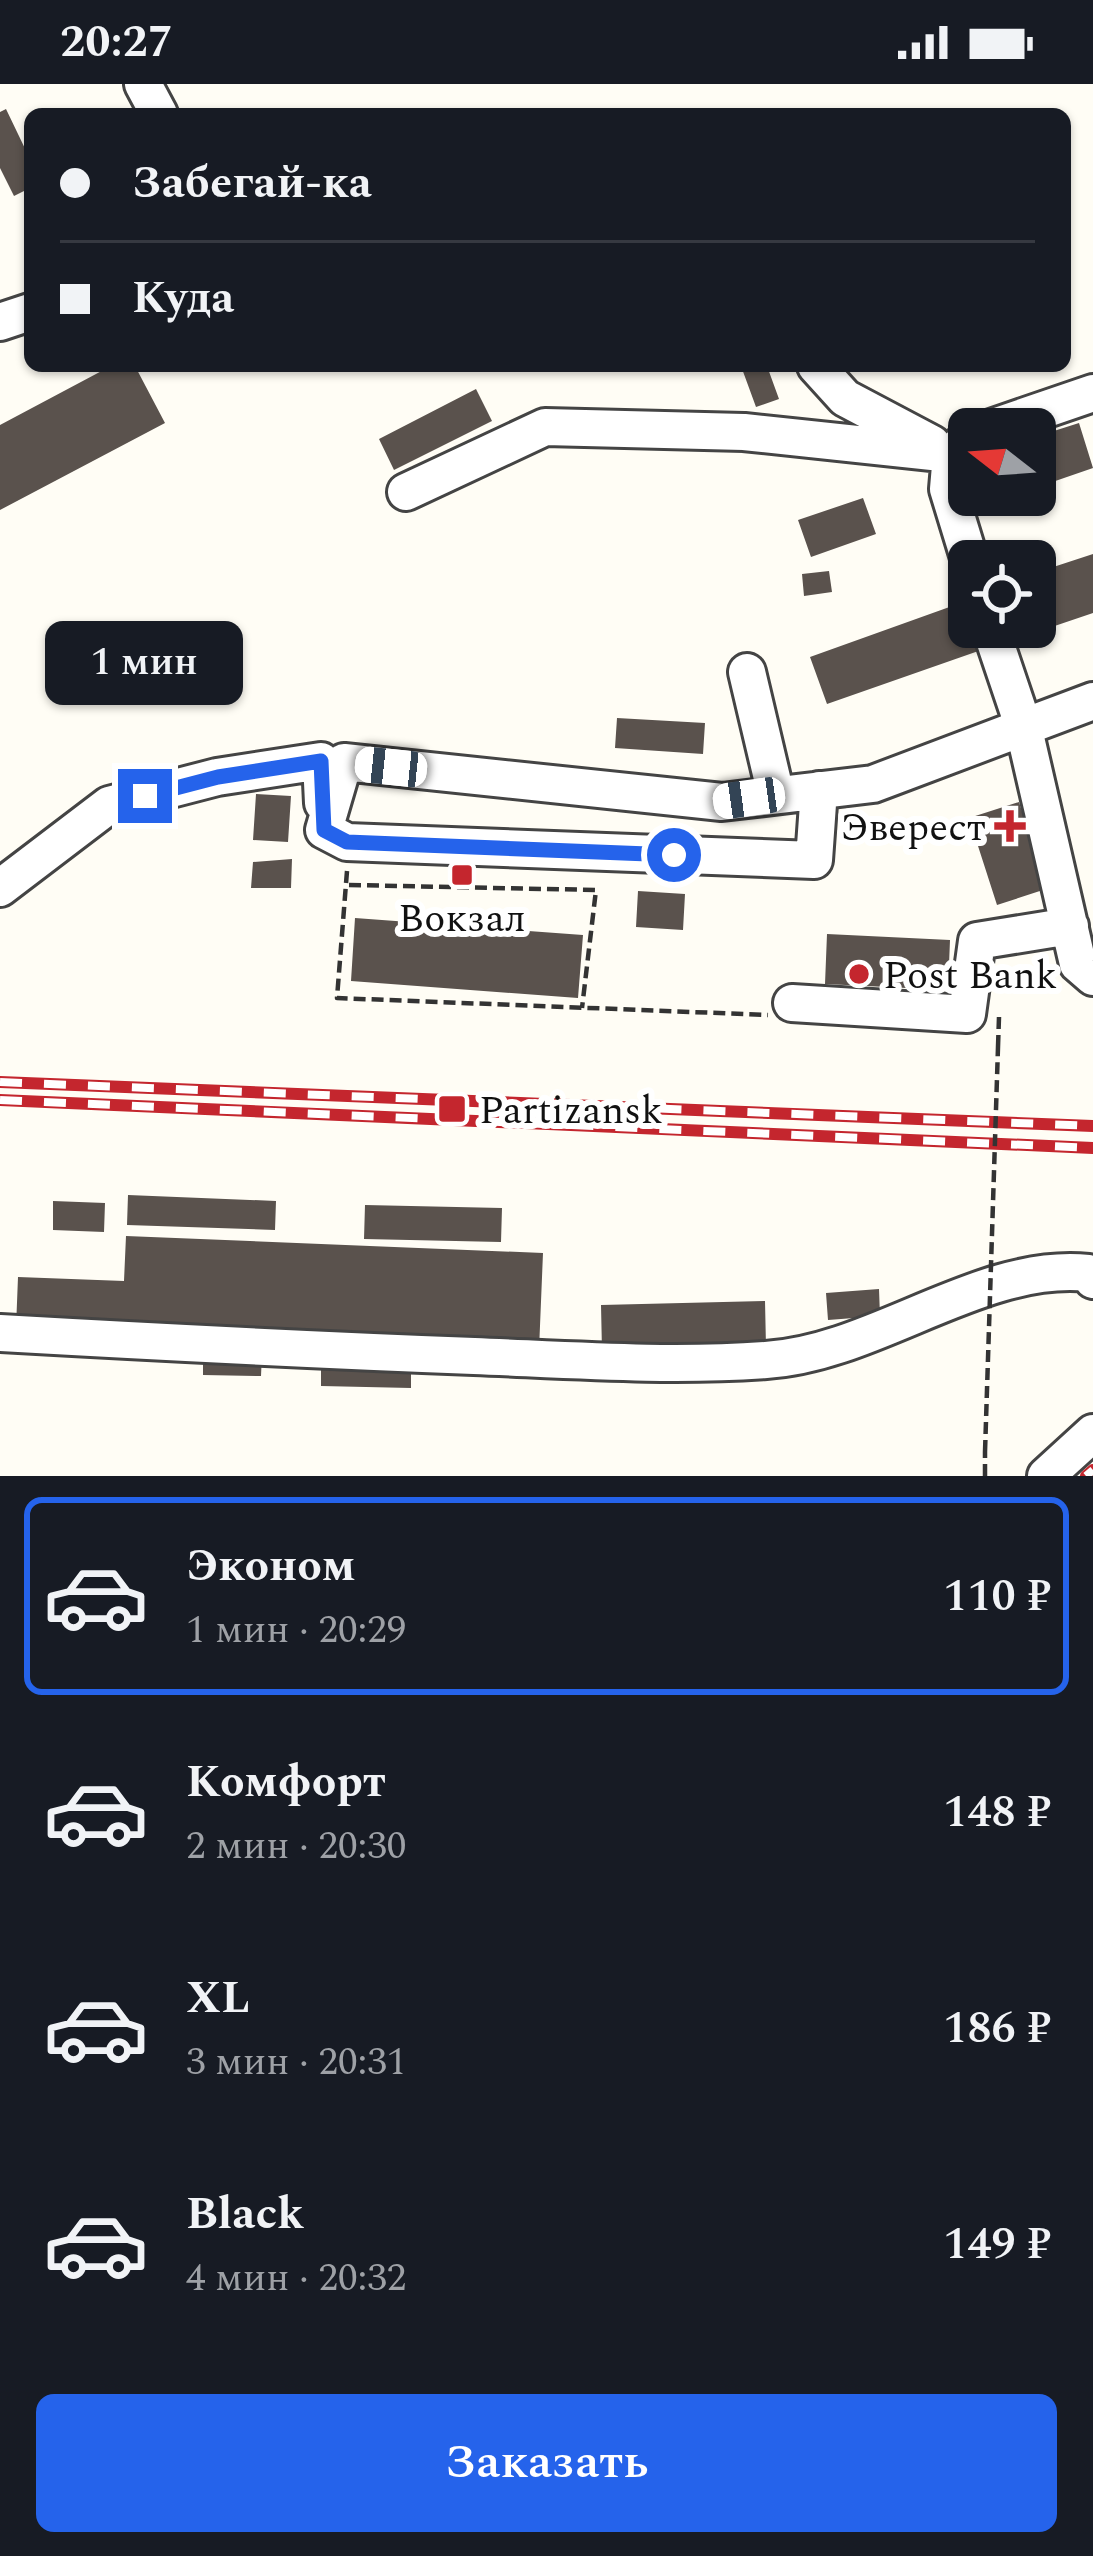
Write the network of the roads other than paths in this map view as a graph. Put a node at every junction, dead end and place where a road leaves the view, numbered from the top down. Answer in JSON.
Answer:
{"nodes":[{"id":1,"x":821,"y":372,"type":"edge"},
{"id":2,"x":1093,"y":393,"type":"edge"},
{"id":3,"x":1049,"y":408,"type":"edge"},
{"id":4,"x":948,"y":441,"type":"edge"},
{"id":5,"x":948,"y":445,"type":"edge"},
{"id":6,"x":406,"y":492,"type":"dead end"},
{"id":7,"x":997,"y":648,"type":"edge"},
{"id":8,"x":747,"y":672,"type":"dead end"},
{"id":9,"x":1093,"y":701,"type":"edge"},
{"id":10,"x":1023,"y":725,"type":"junction"},
{"id":11,"x":819,"y":790,"type":"junction"},
{"id":12,"x":776,"y":795,"type":"junction"},
{"id":13,"x":336,"y":836,"type":"junction"},
{"id":14,"x":0,"y":888,"type":"edge"},
{"id":15,"x":1070,"y":926,"type":"junction"},
{"id":16,"x":1093,"y":976,"type":"edge"},
{"id":17,"x":792,"y":1003,"type":"road end"},
{"id":18,"x":1093,"y":1280,"type":"edge"},
{"id":19,"x":0,"y":1333,"type":"edge"},
{"id":20,"x":1093,"y":1433,"type":"edge"},
{"id":21,"x":1046,"y":1476,"type":"edge"}],
"edges":[{"from":1,"to":4,"type":"street"},
{"from":2,"to":3,"type":"street"},
{"from":5,"to":6,"type":"street"},
{"from":7,"to":10,"type":"street"},
{"from":8,"to":12,"type":"street"},
{"from":9,"to":10,"type":"street"},
{"from":10,"to":11,"type":"street"},
{"from":10,"to":15,"type":"street"},
{"from":11,"to":12,"type":"street"},
{"from":11,"to":13,"type":"street"},
{"from":12,"to":13,"type":"street"},
{"from":13,"to":14,"type":"street"},
{"from":15,"to":16,"type":"street"},
{"from":15,"to":17,"type":"street"},
{"from":18,"to":19,"type":"street"},
{"from":20,"to":21,"type":"street"}]}
